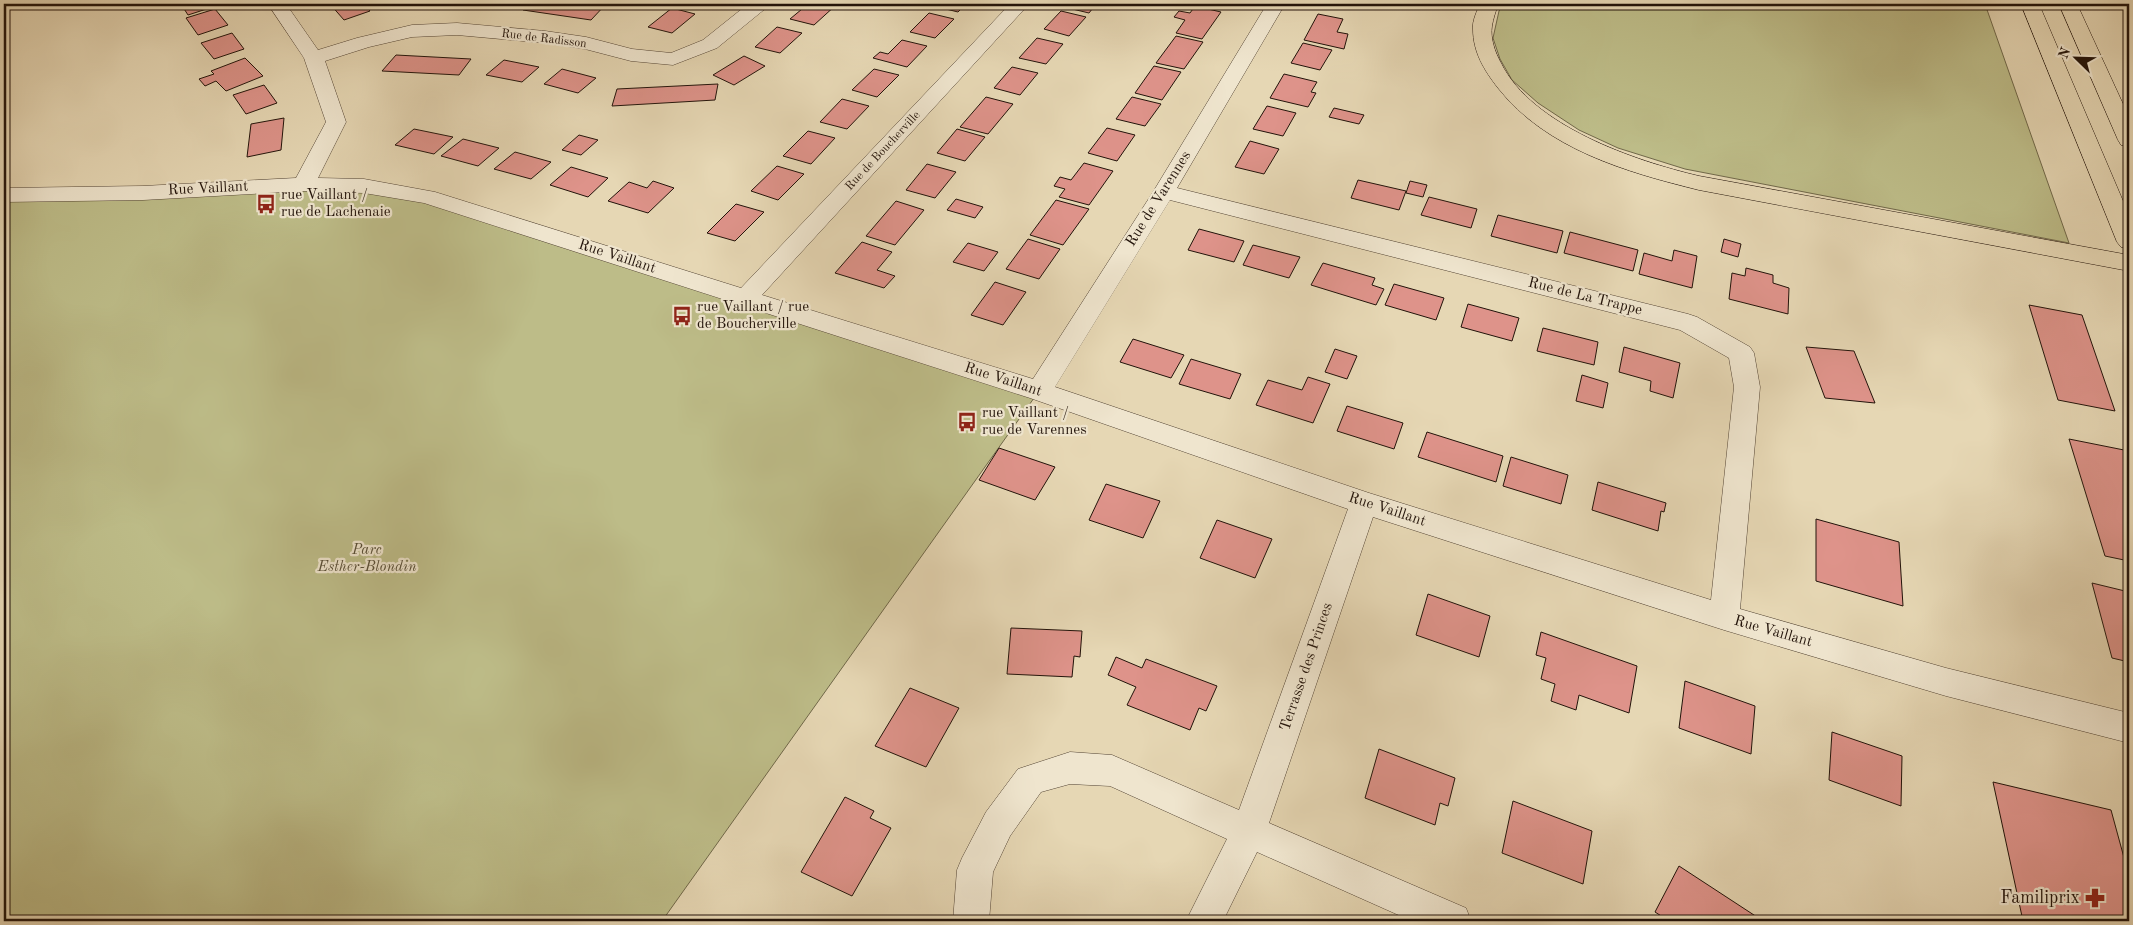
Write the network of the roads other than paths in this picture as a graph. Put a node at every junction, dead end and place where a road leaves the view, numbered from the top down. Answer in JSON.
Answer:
{"nodes":[{"id":1,"x":277,"y":4,"type":"edge"},
{"id":2,"x":759,"y":4,"type":"edge"},
{"id":3,"x":1020,"y":4,"type":"edge"},
{"id":4,"x":1489,"y":4,"type":"edge"},
{"id":5,"x":2030,"y":4,"type":"edge"},
{"id":6,"x":2068,"y":4,"type":"edge"},
{"id":7,"x":1270,"y":5,"type":"edge"},
{"id":8,"x":314,"y":58,"type":"junction"},
{"id":9,"x":2127,"y":131,"type":"edge"},
{"id":10,"x":304,"y":184,"type":"junction"},
{"id":11,"x":1164,"y":192,"type":"junction"},
{"id":12,"x":4,"y":195,"type":"edge"},
{"id":13,"x":2129,"y":242,"type":"edge"},
{"id":14,"x":2129,"y":263,"type":"edge"},
{"id":15,"x":745,"y":298,"type":"junction"},
{"id":16,"x":1039,"y":391,"type":"junction"},
{"id":17,"x":1364,"y":503,"type":"junction"},
{"id":18,"x":1724,"y":617,"type":"junction"},
{"id":19,"x":2129,"y":728,"type":"edge"},
{"id":20,"x":1249,"y":831,"type":"junction"},
{"id":21,"x":971,"y":921,"type":"edge"},
{"id":22,"x":1204,"y":921,"type":"edge"},
{"id":23,"x":1452,"y":921,"type":"edge"}],
"edges":[{"from":1,"to":8,"type":"street"},
{"from":2,"to":8,"type":"street","name":"Rue de Radisson"},
{"from":3,"to":15,"type":"street","name":"Rue de Boucherville"},
{"from":4,"to":14,"type":"main road"},
{"from":5,"to":13,"type":"main road"},
{"from":6,"to":9,"type":"main road"},
{"from":7,"to":11,"type":"street","name":"Rue de Varennes"},
{"from":8,"to":10,"type":"street"},
{"from":10,"to":12,"type":"street","name":"Rue Vaillant"},
{"from":10,"to":15,"type":"street","name":"Rue Vaillant"},
{"from":11,"to":16,"type":"street","name":"Rue de Varennes"},
{"from":11,"to":18,"type":"street","name":"Rue de La Trappe"},
{"from":15,"to":16,"type":"street","name":"Rue Vaillant"},
{"from":16,"to":17,"type":"street","name":"Rue Vaillant"},
{"from":17,"to":18,"type":"street","name":"Rue Vaillant"},
{"from":17,"to":20,"type":"street","name":"Terrasse des Princes"},
{"from":18,"to":19,"type":"street","name":"Rue Vaillant"},
{"from":20,"to":21,"type":"street"},
{"from":20,"to":22,"type":"street","name":"Terrasse des Princes"},
{"from":20,"to":23,"type":"street"}]}
